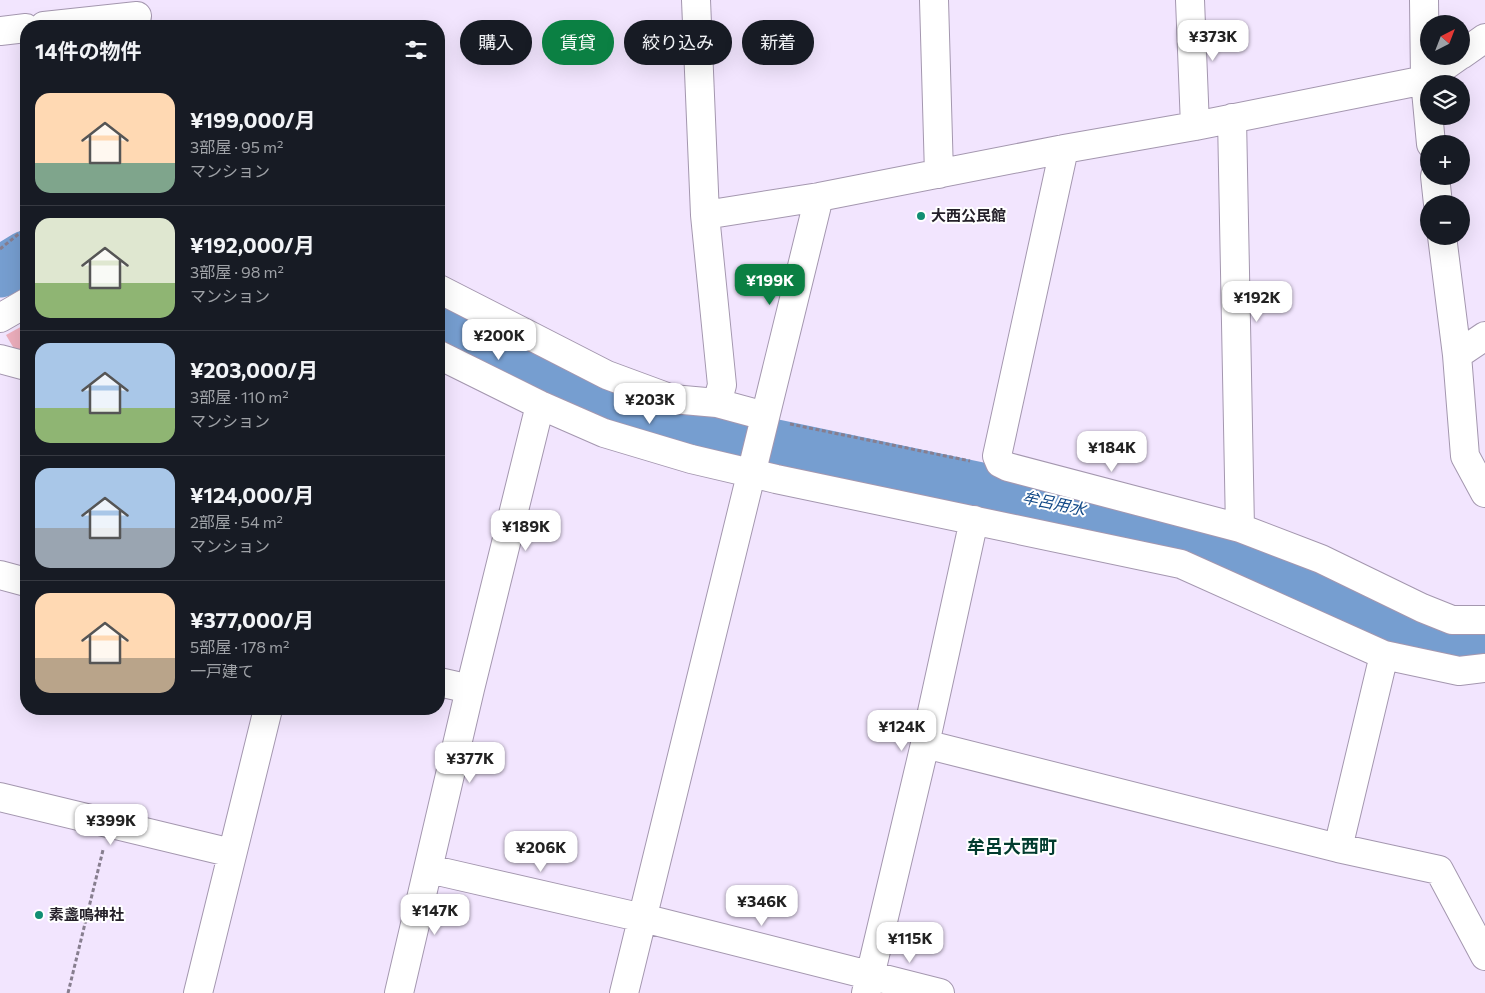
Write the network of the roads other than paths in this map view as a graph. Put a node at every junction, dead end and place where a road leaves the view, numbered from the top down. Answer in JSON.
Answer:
{"nodes":[{"id":1,"x":696,"y":0,"type":"edge"},
{"id":2,"x":934,"y":0,"type":"edge"},
{"id":3,"x":1190,"y":0,"type":"edge"},
{"id":4,"x":1424,"y":0,"type":"edge"},
{"id":5,"x":137,"y":14,"type":"edge"},
{"id":6,"x":90,"y":20,"type":"edge"},
{"id":7,"x":20,"y":29,"type":"edge"},
{"id":8,"x":0,"y":31,"type":"edge"},
{"id":9,"x":1485,"y":38,"type":"edge"},
{"id":10,"x":1470,"y":48,"type":"edge"},
{"id":11,"x":1446,"y":65,"type":"edge"},
{"id":12,"x":1425,"y":75,"type":"edge"},
{"id":13,"x":1432,"y":75,"type":"edge"},
{"id":14,"x":1420,"y":81,"type":"edge"},
{"id":15,"x":1232,"y":118,"type":"junction"},
{"id":16,"x":1195,"y":126,"type":"junction"},
{"id":17,"x":1064,"y":149,"type":"junction"},
{"id":18,"x":939,"y":174,"type":"junction"},
{"id":19,"x":819,"y":197,"type":"junction"},
{"id":20,"x":705,"y":215,"type":"junction"},
{"id":21,"x":1443,"y":245,"type":"edge"},
{"id":22,"x":445,"y":292,"type":"edge"},
{"id":23,"x":20,"y":306,"type":"edge"},
{"id":24,"x":0,"y":318,"type":"edge"},
{"id":25,"x":1485,"y":336,"type":"edge"},
{"id":26,"x":1457,"y":356,"type":"junction"},
{"id":27,"x":445,"y":358,"type":"edge"},
{"id":28,"x":0,"y":359,"type":"edge"},
{"id":29,"x":20,"y":364,"type":"edge"},
{"id":30,"x":717,"y":403,"type":"junction"},
{"id":31,"x":540,"y":405,"type":"junction"},
{"id":32,"x":771,"y":421,"type":"junction"},
{"id":33,"x":753,"y":466,"type":"junction"},
{"id":34,"x":1485,"y":493,"type":"edge"},
{"id":35,"x":974,"y":520,"type":"junction"},
{"id":36,"x":1240,"y":528,"type":"junction"},
{"id":37,"x":0,"y":575,"type":"edge"},
{"id":38,"x":20,"y":580,"type":"edge"},
{"id":39,"x":1485,"y":620,"type":"edge"},
{"id":40,"x":1384,"y":655,"type":"junction"},
{"id":41,"x":1485,"y":668,"type":"edge"},
{"id":42,"x":445,"y":683,"type":"edge"},
{"id":43,"x":470,"y":689,"type":"junction"},
{"id":44,"x":266,"y":715,"type":"edge"},
{"id":45,"x":926,"y":744,"type":"junction"},
{"id":46,"x":0,"y":797,"type":"edge"},
{"id":47,"x":1338,"y":848,"type":"junction"},
{"id":48,"x":232,"y":853,"type":"junction"},
{"id":49,"x":429,"y":869,"type":"junction"},
{"id":50,"x":643,"y":918,"type":"junction"},
{"id":51,"x":1485,"y":956,"type":"edge"},
{"id":52,"x":868,"y":985,"type":"edge"},
{"id":53,"x":198,"y":993,"type":"edge"},
{"id":54,"x":399,"y":993,"type":"edge"},
{"id":55,"x":624,"y":993,"type":"edge"},
{"id":56,"x":940,"y":993,"type":"edge"}],
"edges":[{"from":1,"to":20,"type":"street"},
{"from":2,"to":18,"type":"street"},
{"from":3,"to":16,"type":"street"},
{"from":4,"to":12,"type":"street"},
{"from":5,"to":6,"type":"street"},
{"from":7,"to":8,"type":"street"},
{"from":9,"to":10,"type":"street"},
{"from":11,"to":13,"type":"street"},
{"from":14,"to":15,"type":"street"},
{"from":15,"to":16,"type":"street"},
{"from":15,"to":36,"type":"street"},
{"from":16,"to":17,"type":"street"},
{"from":17,"to":18,"type":"street"},
{"from":17,"to":36,"type":"street"},
{"from":18,"to":19,"type":"street"},
{"from":19,"to":20,"type":"street"},
{"from":19,"to":32,"type":"street"},
{"from":20,"to":30,"type":"street"},
{"from":21,"to":26,"type":"street"},
{"from":22,"to":30,"type":"street"},
{"from":23,"to":24,"type":"street"},
{"from":25,"to":26,"type":"street"},
{"from":26,"to":34,"type":"street"},
{"from":27,"to":31,"type":"street"},
{"from":28,"to":29,"type":"street"},
{"from":30,"to":32,"type":"street"},
{"from":31,"to":33,"type":"street"},
{"from":31,"to":43,"type":"street"},
{"from":32,"to":33,"type":"street"},
{"from":33,"to":35,"type":"street"},
{"from":33,"to":50,"type":"street"},
{"from":35,"to":40,"type":"street"},
{"from":35,"to":45,"type":"street"},
{"from":36,"to":39,"type":"street"},
{"from":37,"to":38,"type":"street"},
{"from":40,"to":41,"type":"street"},
{"from":40,"to":47,"type":"street"},
{"from":42,"to":43,"type":"street"},
{"from":43,"to":49,"type":"street"},
{"from":44,"to":48,"type":"street"},
{"from":45,"to":47,"type":"street"},
{"from":45,"to":52,"type":"street"},
{"from":46,"to":48,"type":"street"},
{"from":47,"to":51,"type":"street"},
{"from":48,"to":53,"type":"street"},
{"from":49,"to":50,"type":"street"},
{"from":49,"to":54,"type":"street"},
{"from":50,"to":52,"type":"street"},
{"from":50,"to":55,"type":"street"},
{"from":52,"to":56,"type":"street"}]}
